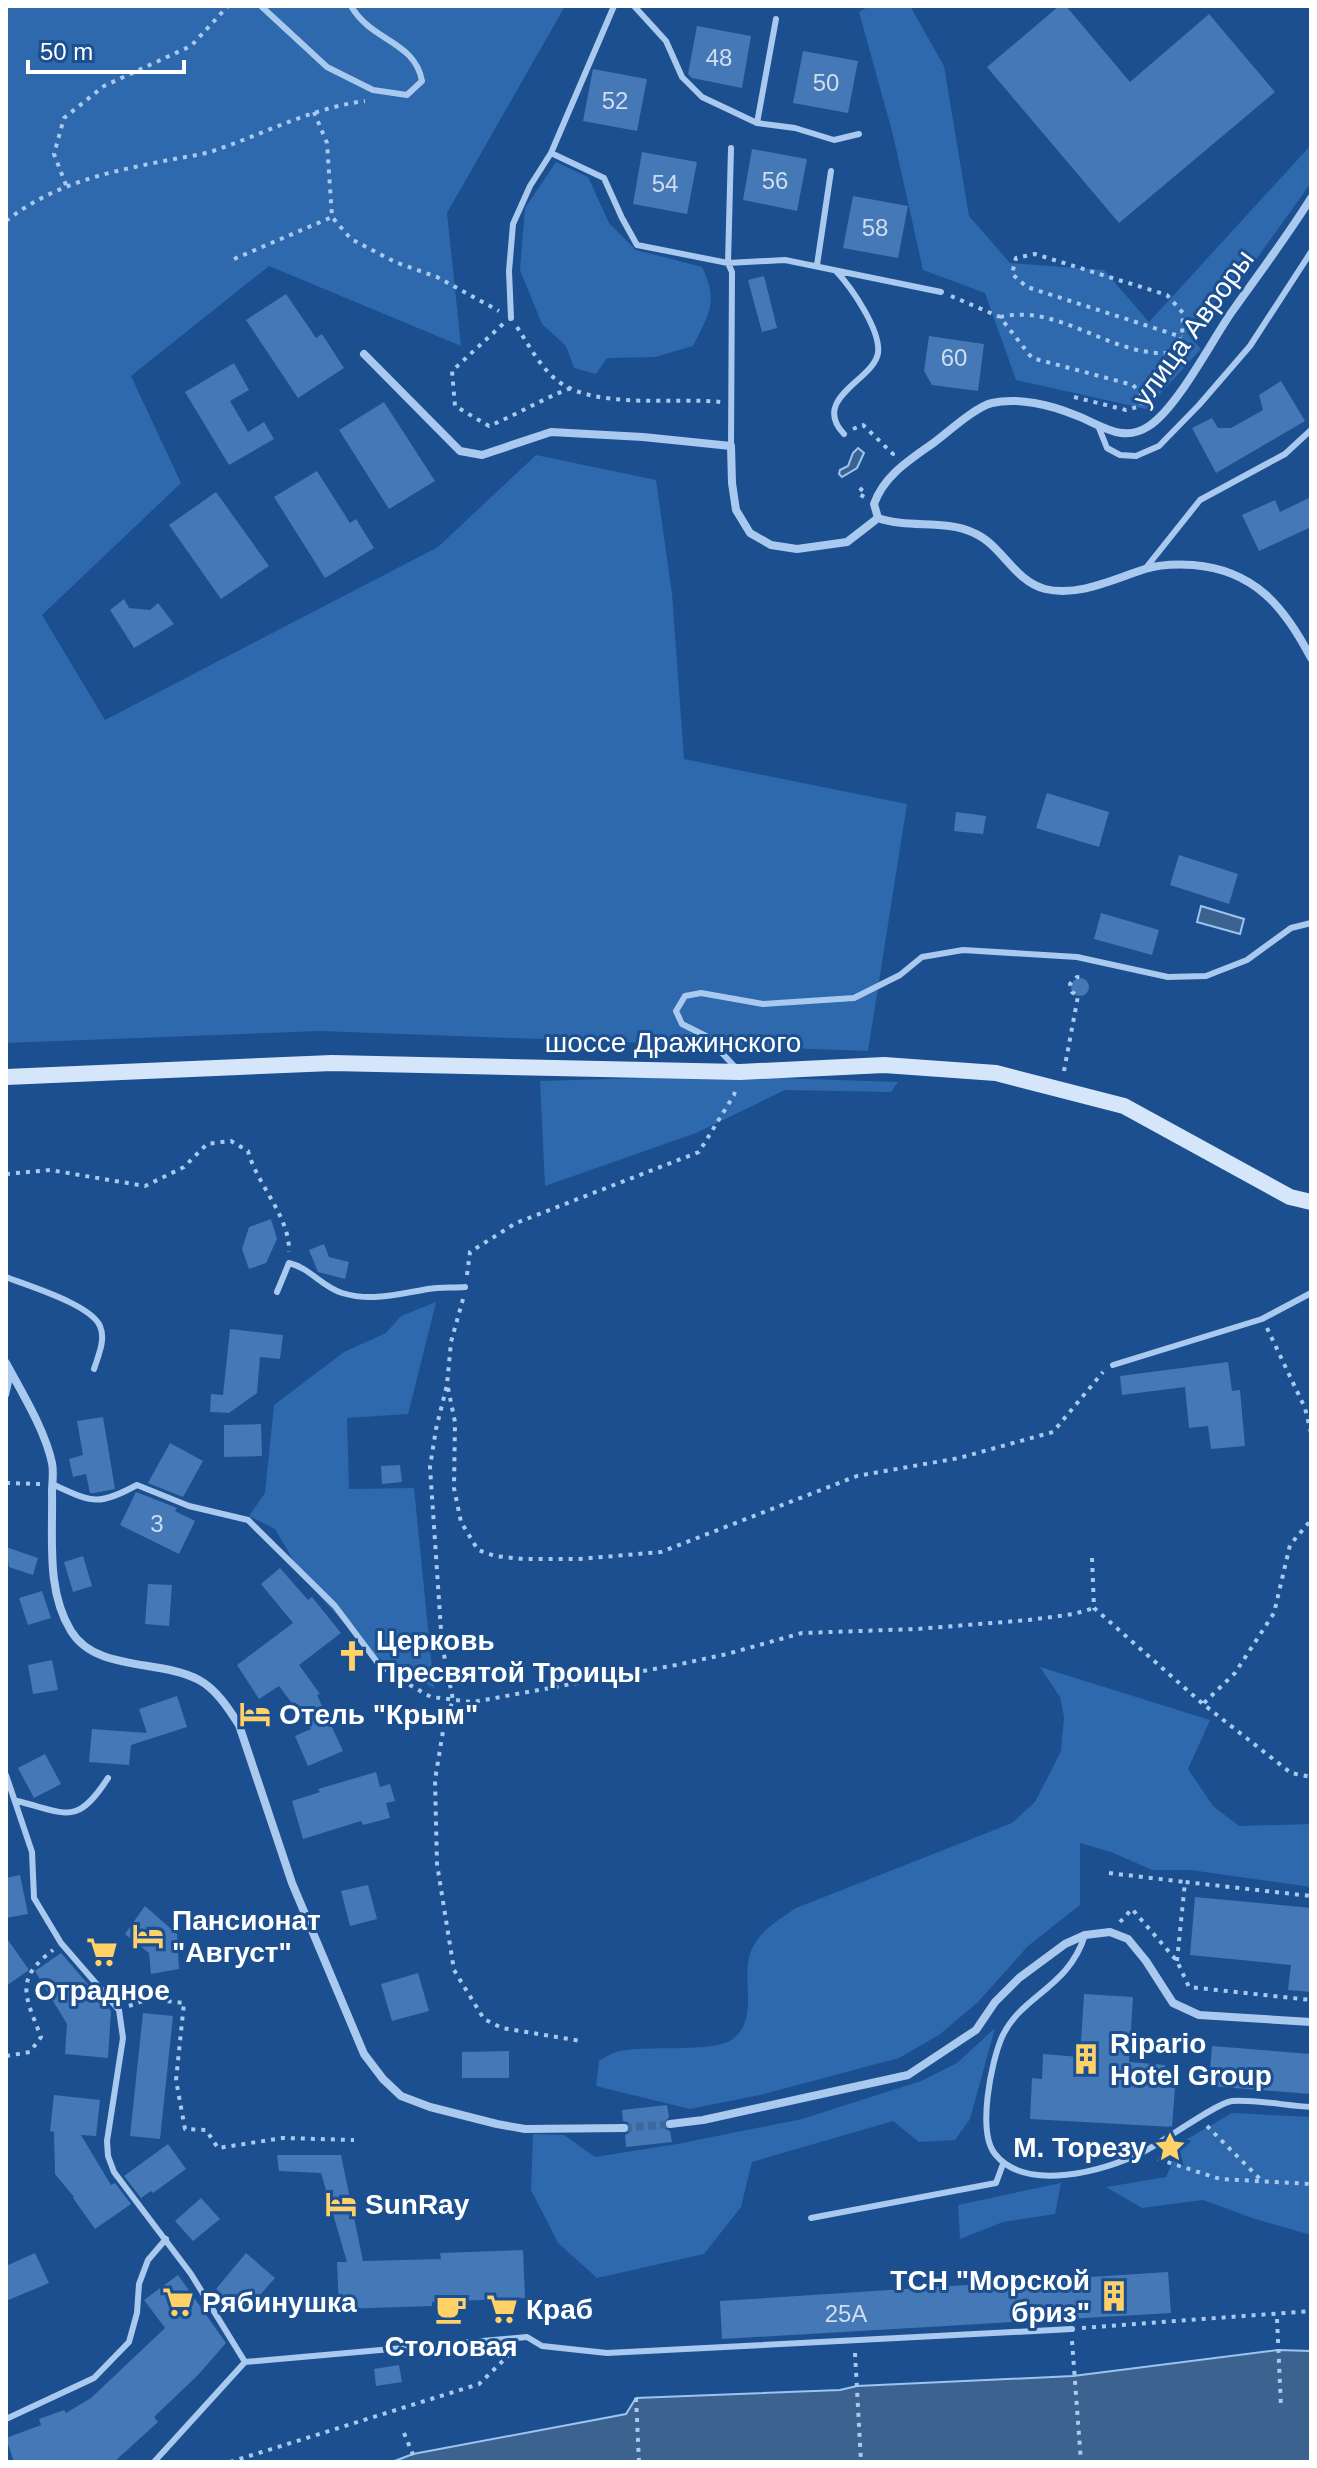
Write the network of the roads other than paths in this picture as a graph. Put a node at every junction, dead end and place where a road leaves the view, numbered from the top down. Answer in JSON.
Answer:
{"nodes":[{"id":1,"x":261,"y":6,"type":"edge"},
{"id":2,"x":351,"y":6,"type":"edge"},
{"id":3,"x":614,"y":6,"type":"edge"},
{"id":4,"x":634,"y":6,"type":"edge"},
{"id":5,"x":776,"y":19,"type":"dead end"},
{"id":6,"x":757,"y":123,"type":"junction"},
{"id":7,"x":859,"y":134,"type":"dead end"},
{"id":8,"x":731,"y":148,"type":"dead end"},
{"id":9,"x":551,"y":153,"type":"junction"},
{"id":10,"x":831,"y":171,"type":"dead end"},
{"id":11,"x":1311,"y":198,"type":"edge"},
{"id":12,"x":1311,"y":252,"type":"edge"},
{"id":13,"x":728,"y":263,"type":"junction"},
{"id":14,"x":817,"y":265,"type":"junction"},
{"id":15,"x":836,"y":271,"type":"junction"},
{"id":16,"x":941,"y":292,"type":"road end"},
{"id":17,"x":511,"y":318,"type":"road end"},
{"id":18,"x":364,"y":354,"type":"dead end"},
{"id":19,"x":1099,"y":428,"type":"junction"},
{"id":20,"x":1311,"y":430,"type":"edge"},
{"id":21,"x":844,"y":434,"type":"dead end"},
{"id":22,"x":731,"y":446,"type":"junction"},
{"id":23,"x":878,"y":518,"type":"junction"},
{"id":24,"x":1145,"y":569,"type":"junction"},
{"id":25,"x":1311,"y":658,"type":"edge"},
{"id":26,"x":1311,"y":923,"type":"edge"},
{"id":27,"x":740,"y":1072,"type":"junction"},
{"id":28,"x":6,"y":1077,"type":"edge"},
{"id":29,"x":1311,"y":1202,"type":"edge"},
{"id":30,"x":6,"y":1277,"type":"edge"},
{"id":31,"x":465,"y":1287,"type":"road end"},
{"id":32,"x":277,"y":1292,"type":"dead end"},
{"id":33,"x":1311,"y":1293,"type":"edge"},
{"id":34,"x":6,"y":1363,"type":"edge"},
{"id":35,"x":1113,"y":1365,"type":"road end"},
{"id":36,"x":94,"y":1369,"type":"dead end"},
{"id":37,"x":11,"y":1373,"type":"junction"},
{"id":38,"x":6,"y":1395,"type":"edge"},
{"id":39,"x":52,"y":1484,"type":"junction"},
{"id":40,"x":383,"y":1670,"type":"road end"},
{"id":41,"x":6,"y":1775,"type":"edge"},
{"id":42,"x":108,"y":1778,"type":"dead end"},
{"id":43,"x":17,"y":1801,"type":"junction"},
{"id":44,"x":1085,"y":1935,"type":"junction"},
{"id":45,"x":1311,"y":2022,"type":"edge"},
{"id":46,"x":1311,"y":2107,"type":"edge"},
{"id":47,"x":670,"y":2124,"type":"tunnel mouth"},
{"id":48,"x":624,"y":2128,"type":"tunnel mouth"},
{"id":49,"x":1003,"y":2164,"type":"junction"},
{"id":50,"x":811,"y":2218,"type":"dead end"},
{"id":51,"x":166,"y":2239,"type":"junction"},
{"id":52,"x":1072,"y":2329,"type":"road end"},
{"id":53,"x":245,"y":2362,"type":"junction"},
{"id":54,"x":6,"y":2419,"type":"edge"},
{"id":55,"x":154,"y":2462,"type":"edge"}],
"edges":[{"from":1,"to":2,"type":"lane"},
{"from":3,"to":9,"type":"lane"},
{"from":4,"to":6,"type":"lane"},
{"from":5,"to":6,"type":"lane"},
{"from":6,"to":7,"type":"lane"},
{"from":8,"to":13,"type":"lane"},
{"from":9,"to":13,"type":"lane"},
{"from":9,"to":17,"type":"lane"},
{"from":10,"to":14,"type":"lane"},
{"from":11,"to":19,"type":"street","name":"улица Авроры"},
{"from":12,"to":19,"type":"lane"},
{"from":13,"to":14,"type":"lane"},
{"from":13,"to":22,"type":"lane"},
{"from":14,"to":15,"type":"lane"},
{"from":15,"to":16,"type":"lane"},
{"from":15,"to":21,"type":"lane"},
{"from":18,"to":22,"type":"street"},
{"from":19,"to":23,"type":"street","name":"улица Авроры"},
{"from":20,"to":24,"type":"lane"},
{"from":22,"to":23,"type":"street"},
{"from":23,"to":24,"type":"street"},
{"from":24,"to":25,"type":"street"},
{"from":26,"to":27,"type":"lane"},
{"from":27,"to":28,"type":"main road","name":"шоссе Дражинского"},
{"from":27,"to":29,"type":"main road","name":"шоссе Дражинского"},
{"from":30,"to":36,"type":"lane"},
{"from":31,"to":32,"type":"lane"},
{"from":33,"to":35,"type":"lane"},
{"from":34,"to":37,"type":"street"},
{"from":37,"to":38,"type":"lane"},
{"from":37,"to":39,"type":"street"},
{"from":39,"to":40,"type":"lane"},
{"from":39,"to":48,"type":"street"},
{"from":41,"to":43,"type":"lane"},
{"from":42,"to":43,"type":"lane"},
{"from":43,"to":51,"type":"lane"},
{"from":44,"to":45,"type":"street"},
{"from":44,"to":47,"type":"street"},
{"from":44,"to":49,"type":"lane"},
{"from":46,"to":49,"type":"lane"},
{"from":49,"to":50,"type":"lane"},
{"from":51,"to":53,"type":"lane"},
{"from":51,"to":54,"type":"lane"},
{"from":52,"to":53,"type":"lane"},
{"from":53,"to":55,"type":"lane"}]}
